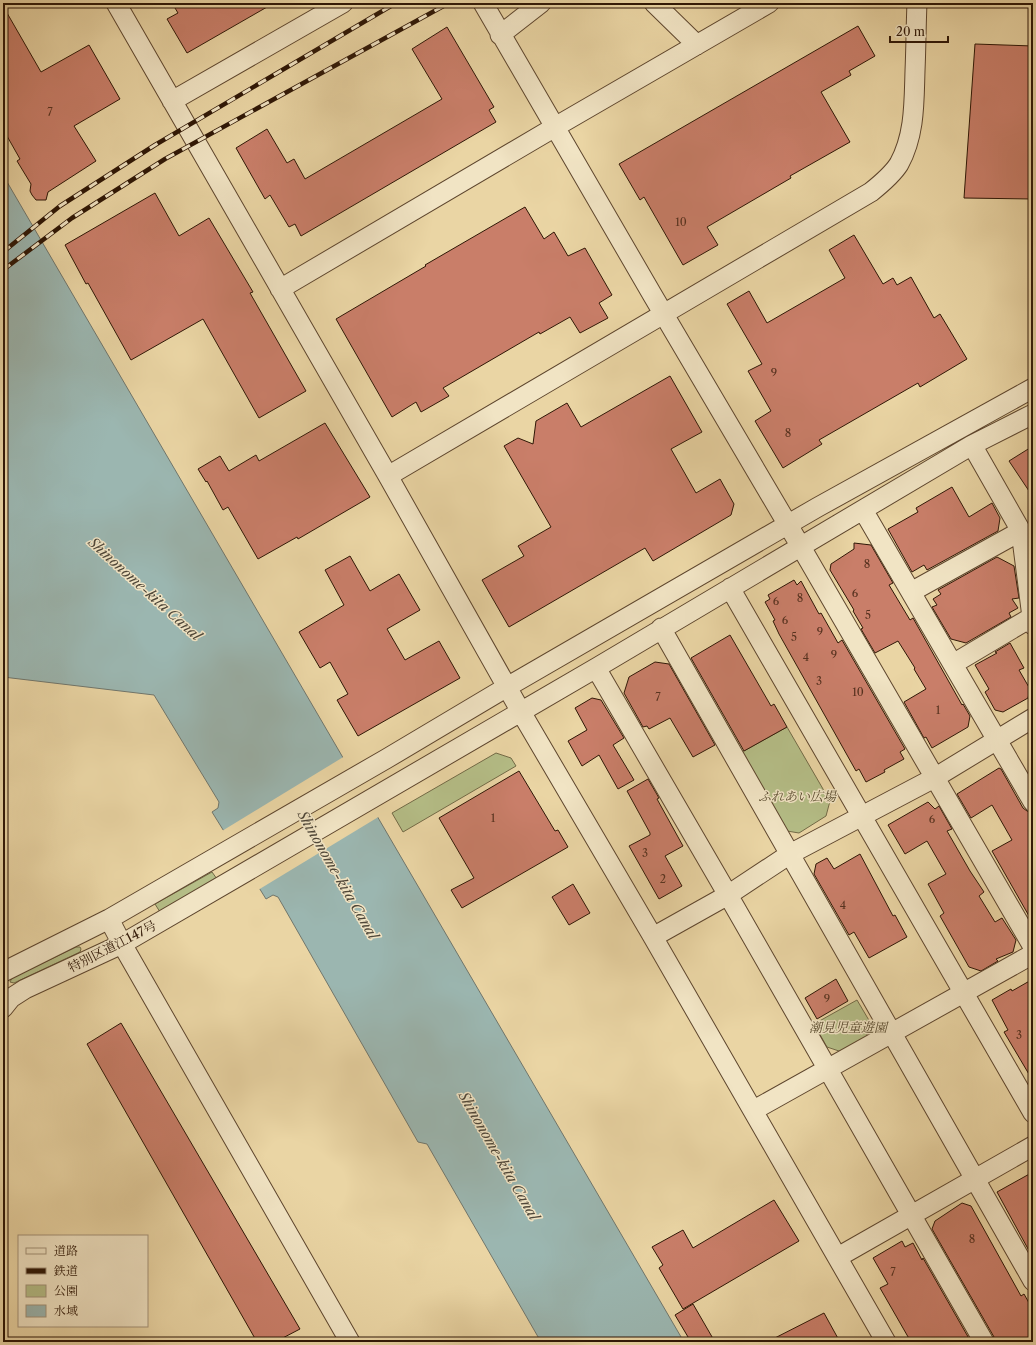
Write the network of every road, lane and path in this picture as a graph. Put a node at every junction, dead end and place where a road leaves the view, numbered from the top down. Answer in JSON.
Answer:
{"nodes":[{"id":1,"x":116,"y":3,"type":"edge"},
{"id":2,"x":343,"y":3,"type":"edge"},
{"id":3,"x":483,"y":3,"type":"edge"},
{"id":4,"x":541,"y":3,"type":"edge"},
{"id":5,"x":654,"y":3,"type":"edge"},
{"id":6,"x":769,"y":3,"type":"edge"},
{"id":7,"x":917,"y":3,"type":"edge"},
{"id":8,"x":500,"y":34,"type":"junction"},
{"id":9,"x":697,"y":45,"type":"junction"},
{"id":10,"x":172,"y":101,"type":"junction"},
{"id":11,"x":555,"y":127,"type":"junction"},
{"id":12,"x":280,"y":289,"type":"junction"},
{"id":13,"x":664,"y":314,"type":"junction"},
{"id":14,"x":1033,"y":388,"type":"edge"},
{"id":15,"x":1033,"y":414,"type":"edge"},
{"id":16,"x":972,"y":445,"type":"junction"},
{"id":17,"x":388,"y":476,"type":"junction"},
{"id":18,"x":863,"y":510,"type":"junction"},
{"id":19,"x":788,"y":524,"type":"junction"},
{"id":20,"x":1021,"y":531,"type":"junction"},
{"id":21,"x":801,"y":547,"type":"junction"},
{"id":22,"x":730,"y":588,"type":"junction"},
{"id":23,"x":911,"y":592,"type":"junction"},
{"id":24,"x":1033,"y":621,"type":"edge"},
{"id":25,"x":660,"y":628,"type":"junction"},
{"id":26,"x":953,"y":664,"type":"junction"},
{"id":27,"x":596,"y":668,"type":"junction"},
{"id":28,"x":507,"y":687,"type":"junction"},
{"id":29,"x":521,"y":712,"type":"junction"},
{"id":30,"x":1033,"y":718,"type":"edge"},
{"id":31,"x":997,"y":740,"type":"junction"},
{"id":32,"x":936,"y":777,"type":"junction"},
{"id":33,"x":1033,"y":802,"type":"edge"},
{"id":34,"x":862,"y":817,"type":"junction"},
{"id":35,"x":790,"y":854,"type":"junction"},
{"id":36,"x":728,"y":895,"type":"junction"},
{"id":37,"x":109,"y":919,"type":"junction"},
{"id":38,"x":653,"y":937,"type":"junction"},
{"id":39,"x":122,"y":944,"type":"junction"},
{"id":40,"x":1033,"y":947,"type":"edge"},
{"id":41,"x":1033,"y":954,"type":"edge"},
{"id":42,"x":3,"y":972,"type":"edge"},
{"id":43,"x":963,"y":993,"type":"junction"},
{"id":44,"x":3,"y":1008,"type":"edge"},
{"id":45,"x":891,"y":1033,"type":"junction"},
{"id":46,"x":827,"y":1069,"type":"junction"},
{"id":47,"x":754,"y":1110,"type":"junction"},
{"id":48,"x":1033,"y":1113,"type":"edge"},
{"id":49,"x":1033,"y":1146,"type":"edge"},
{"id":50,"x":974,"y":1180,"type":"junction"},
{"id":51,"x":911,"y":1215,"type":"junction"},
{"id":52,"x":838,"y":1256,"type":"junction"},
{"id":53,"x":1033,"y":1282,"type":"edge"},
{"id":54,"x":350,"y":1342,"type":"edge"},
{"id":55,"x":886,"y":1342,"type":"edge"},
{"id":56,"x":984,"y":1342,"type":"edge"}],
"edges":[{"from":1,"to":10,"type":"street"},
{"from":2,"to":10,"type":"street"},
{"from":3,"to":8,"type":"street"},
{"from":4,"to":8,"type":"street"},
{"from":5,"to":9,"type":"street"},
{"from":6,"to":9,"type":"street"},
{"from":7,"to":13,"type":"street"},
{"from":8,"to":11,"type":"street"},
{"from":9,"to":11,"type":"street"},
{"from":10,"to":12,"type":"street"},
{"from":11,"to":12,"type":"street"},
{"from":11,"to":13,"type":"street"},
{"from":12,"to":17,"type":"street"},
{"from":13,"to":17,"type":"street"},
{"from":13,"to":19,"type":"street"},
{"from":14,"to":19,"type":"street","name":"特別区道江147号"},
{"from":15,"to":16,"type":"street","name":"特別区道江147号"},
{"from":16,"to":18,"type":"street","name":"特別区道江147号"},
{"from":16,"to":20,"type":"street"},
{"from":17,"to":28,"type":"street"},
{"from":18,"to":21,"type":"street","name":"特別区道江147号"},
{"from":18,"to":23,"type":"street"},
{"from":19,"to":21,"type":"street"},
{"from":19,"to":28,"type":"street","name":"特別区道江147号"},
{"from":20,"to":23,"type":"street"},
{"from":20,"to":24,"type":"street"},
{"from":21,"to":22,"type":"street","name":"特別区道江147号"},
{"from":21,"to":32,"type":"street"},
{"from":22,"to":25,"type":"street","name":"特別区道江147号"},
{"from":22,"to":34,"type":"street"},
{"from":23,"to":26,"type":"street"},
{"from":24,"to":26,"type":"street"},
{"from":25,"to":27,"type":"street","name":"特別区道江147号"},
{"from":25,"to":35,"type":"street"},
{"from":26,"to":31,"type":"street"},
{"from":27,"to":29,"type":"street","name":"特別区道江147号"},
{"from":27,"to":36,"type":"street"},
{"from":28,"to":29,"type":"street"},
{"from":28,"to":37,"type":"street","name":"特別区道江147号"},
{"from":29,"to":38,"type":"street"},
{"from":29,"to":39,"type":"street","name":"特別区道江147号"},
{"from":30,"to":31,"type":"street"},
{"from":31,"to":32,"type":"street"},
{"from":31,"to":33,"type":"street"},
{"from":32,"to":34,"type":"street"},
{"from":32,"to":40,"type":"street"},
{"from":34,"to":35,"type":"street"},
{"from":34,"to":43,"type":"street"},
{"from":35,"to":36,"type":"street"},
{"from":35,"to":45,"type":"street"},
{"from":36,"to":38,"type":"street"},
{"from":36,"to":46,"type":"street"},
{"from":37,"to":39,"type":"street"},
{"from":37,"to":42,"type":"street","name":"特別区道江147号"},
{"from":38,"to":47,"type":"street"},
{"from":39,"to":44,"type":"street","name":"特別区道江147号"},
{"from":39,"to":54,"type":"street"},
{"from":41,"to":43,"type":"street"},
{"from":43,"to":45,"type":"street"},
{"from":43,"to":48,"type":"street"},
{"from":45,"to":46,"type":"street"},
{"from":45,"to":50,"type":"street"},
{"from":46,"to":47,"type":"street"},
{"from":46,"to":51,"type":"street"},
{"from":47,"to":52,"type":"street"},
{"from":49,"to":50,"type":"street"},
{"from":50,"to":51,"type":"street"},
{"from":50,"to":53,"type":"street"},
{"from":51,"to":52,"type":"street"},
{"from":51,"to":56,"type":"street"},
{"from":52,"to":55,"type":"street"}]}
